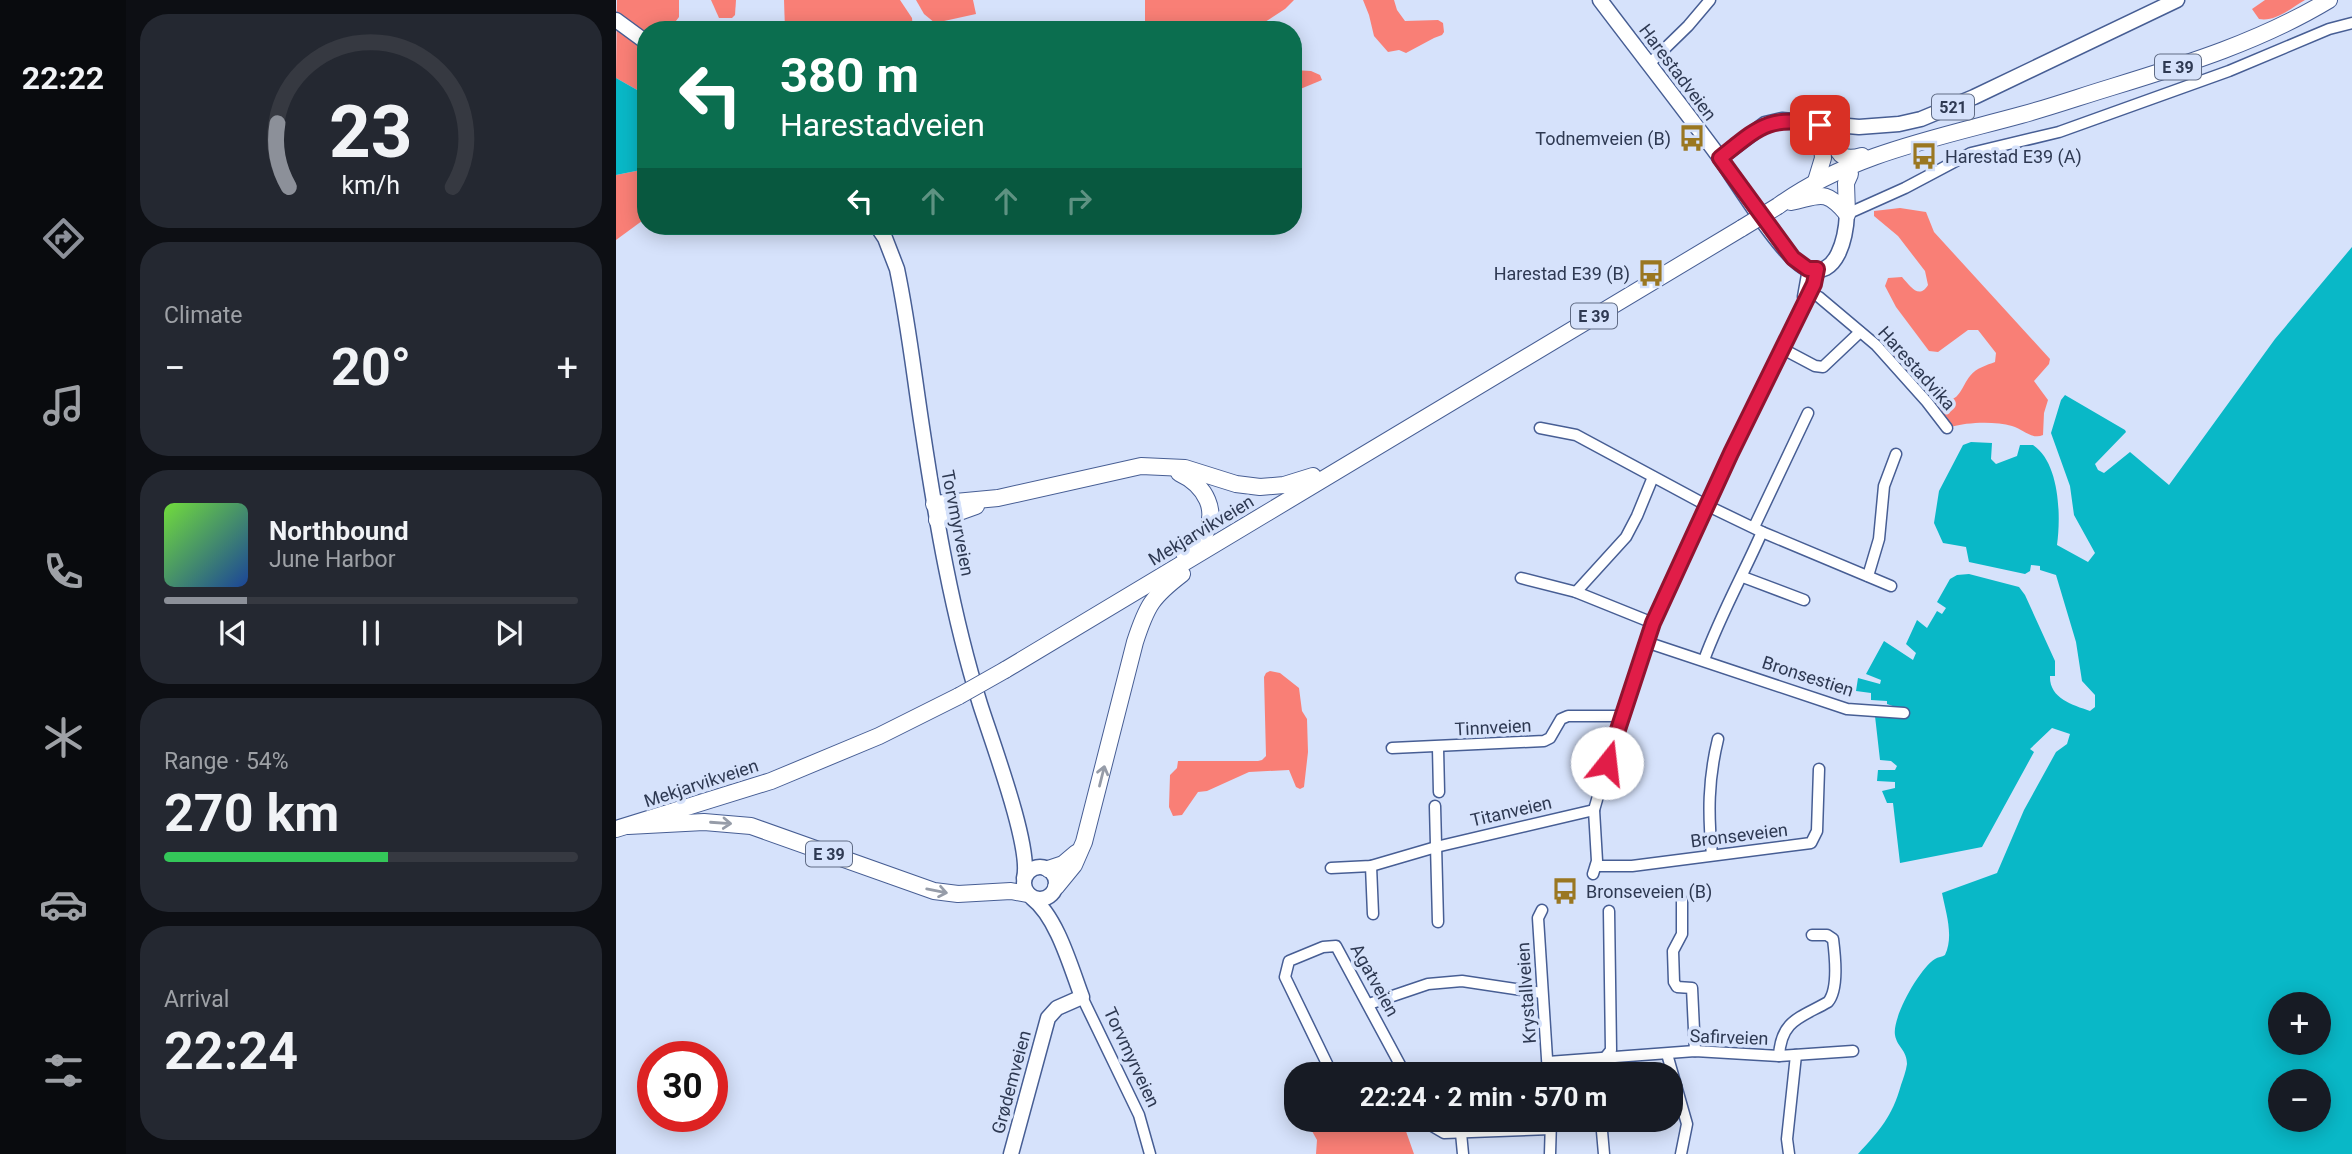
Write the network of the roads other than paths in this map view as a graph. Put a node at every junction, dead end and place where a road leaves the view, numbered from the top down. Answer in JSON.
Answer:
{"nodes":[{"id":1,"x":1600,"y":0,"type":"edge"},
{"id":2,"x":1710,"y":0,"type":"edge"},
{"id":3,"x":2177,"y":0,"type":"edge"},
{"id":4,"x":2329,"y":0,"type":"edge"},
{"id":5,"x":616,"y":20,"type":"edge"},
{"id":6,"x":2352,"y":23,"type":"edge"},
{"id":7,"x":637,"y":35,"type":"edge"},
{"id":8,"x":1649,"y":64,"type":"junction"},
{"id":9,"x":2020,"y":116,"type":"junction"},
{"id":10,"x":1820,"y":125,"type":"junction"},
{"id":11,"x":1838,"y":127,"type":"junction"},
{"id":12,"x":1878,"y":155,"type":"junction"},
{"id":13,"x":1720,"y":158,"type":"junction"},
{"id":14,"x":1847,"y":171,"type":"junction"},
{"id":15,"x":1816,"y":181,"type":"junction"},
{"id":16,"x":1783,"y":204,"type":"junction"},
{"id":17,"x":1847,"y":214,"type":"junction"},
{"id":18,"x":883,"y":235,"type":"edge"},
{"id":19,"x":1813,"y":269,"type":"junction"},
{"id":20,"x":1819,"y":297,"type":"dead end"},
{"id":21,"x":1860,"y":332,"type":"junction"},
{"id":22,"x":1781,"y":348,"type":"junction"},
{"id":23,"x":1808,"y":413,"type":"dead end"},
{"id":24,"x":1540,"y":428,"type":"dead end"},
{"id":25,"x":1947,"y":428,"type":"dead end"},
{"id":26,"x":1896,"y":454,"type":"dead end"},
{"id":27,"x":1351,"y":461,"type":"junction"},
{"id":28,"x":1161,"y":466,"type":"junction"},
{"id":29,"x":1653,"y":477,"type":"junction"},
{"id":30,"x":1706,"y":505,"type":"junction"},
{"id":31,"x":936,"y":512,"type":"junction"},
{"id":32,"x":1758,"y":529,"type":"junction"},
{"id":33,"x":1195,"y":555,"type":"junction"},
{"id":34,"x":1170,"y":570,"type":"junction"},
{"id":35,"x":1868,"y":576,"type":"junction"},
{"id":36,"x":1743,"y":577,"type":"junction"},
{"id":37,"x":1521,"y":578,"type":"dead end"},
{"id":38,"x":1891,"y":586,"type":"dead end"},
{"id":39,"x":1576,"y":592,"type":"junction"},
{"id":40,"x":1804,"y":600,"type":"dead end"},
{"id":41,"x":1653,"y":623,"type":"junction"},
{"id":42,"x":1646,"y":642,"type":"junction"},
{"id":43,"x":1704,"y":660,"type":"junction"},
{"id":44,"x":1904,"y":713,"type":"dead end"},
{"id":45,"x":1621,"y":716,"type":"junction"},
{"id":46,"x":1718,"y":739,"type":"dead end"},
{"id":47,"x":1392,"y":748,"type":"dead end"},
{"id":48,"x":1438,"y":748,"type":"junction"},
{"id":49,"x":1819,"y":769,"type":"dead end"},
{"id":50,"x":1439,"y":792,"type":"dead end"},
{"id":51,"x":1435,"y":806,"type":"dead end"},
{"id":52,"x":1594,"y":810,"type":"junction"},
{"id":53,"x":1018,"y":824,"type":"junction"},
{"id":54,"x":622,"y":828,"type":"edge"},
{"id":55,"x":1084,"y":842,"type":"junction"},
{"id":56,"x":1436,"y":847,"type":"junction"},
{"id":57,"x":1712,"y":855,"type":"junction"},
{"id":58,"x":1371,"y":866,"type":"junction"},
{"id":59,"x":1046,"y":868,"type":"junction"},
{"id":60,"x":1331,"y":868,"type":"dead end"},
{"id":61,"x":1028,"y":890,"type":"junction"},
{"id":62,"x":1054,"y":890,"type":"junction"},
{"id":63,"x":1682,"y":900,"type":"dead end"},
{"id":64,"x":1542,"y":910,"type":"dead end"},
{"id":65,"x":1609,"y":911,"type":"dead end"},
{"id":66,"x":1373,"y":914,"type":"dead end"},
{"id":67,"x":1438,"y":922,"type":"dead end"},
{"id":68,"x":1812,"y":935,"type":"dead end"},
{"id":69,"x":1059,"y":939,"type":"junction"},
{"id":70,"x":1542,"y":993,"type":"junction"},
{"id":71,"x":1082,"y":997,"type":"junction"},
{"id":72,"x":1369,"y":1004,"type":"junction"},
{"id":73,"x":1853,"y":1051,"type":"dead end"},
{"id":74,"x":1695,"y":1052,"type":"junction"},
{"id":75,"x":1667,"y":1054,"type":"junction"},
{"id":76,"x":1796,"y":1055,"type":"junction"},
{"id":77,"x":1779,"y":1056,"type":"junction"},
{"id":78,"x":1605,"y":1057,"type":"junction"},
{"id":79,"x":1326,"y":1062,"type":"edge"},
{"id":80,"x":1399,"y":1062,"type":"edge"},
{"id":81,"x":1548,"y":1062,"type":"joint"},
{"id":82,"x":1602,"y":1062,"type":"edge"},
{"id":83,"x":1442,"y":1132,"type":"edge"},
{"id":84,"x":1472,"y":1132,"type":"edge"},
{"id":85,"x":1551,"y":1132,"type":"edge"},
{"id":86,"x":1602,"y":1132,"type":"edge"},
{"id":87,"x":1461,"y":1133,"type":"junction"},
{"id":88,"x":1011,"y":1154,"type":"edge"},
{"id":89,"x":1150,"y":1154,"type":"edge"},
{"id":90,"x":1463,"y":1154,"type":"edge"},
{"id":91,"x":1550,"y":1154,"type":"edge"},
{"id":92,"x":1604,"y":1154,"type":"edge"},
{"id":93,"x":1681,"y":1154,"type":"edge"},
{"id":94,"x":1789,"y":1154,"type":"edge"}],
"edges":[{"from":1,"to":8,"type":"main road","name":"Harestadveien"},
{"from":2,"to":8,"type":"street"},
{"from":3,"to":11,"type":"main road","number":"521"},
{"from":4,"to":9,"type":"highway","number":"E 39"},
{"from":5,"to":7,"type":"main road"},
{"from":6,"to":17,"type":"street"},
{"from":8,"to":13,"type":"main road","name":"Harestadveien"},
{"from":9,"to":12,"type":"highway","number":"E 39"},
{"from":9,"to":14,"type":"highway","number":"E 39"},
{"from":10,"to":11,"type":"main road","number":"521"},
{"from":10,"to":13,"type":"main road","number":"521"},
{"from":10,"to":15,"type":"highway"},
{"from":11,"to":12,"type":"highway","number":"E 39"},
{"from":12,"to":14,"type":"highway","number":"E 39"},
{"from":13,"to":19,"type":"main road","name":"Harestadveien"},
{"from":14,"to":15,"type":"highway","name":"Mekjarvikveien","number":"E 39"},
{"from":14,"to":16,"type":"highway","name":"Mekjarvikveien","number":"E 39"},
{"from":14,"to":17,"type":"highway"},
{"from":15,"to":16,"type":"highway","name":"Mekjarvikveien","number":"E 39"},
{"from":16,"to":17,"type":"highway","number":"E 39"},
{"from":16,"to":27,"type":"highway","name":"Mekjarvikveien","number":"E 39","bridge":true},
{"from":17,"to":19,"type":"main road"},
{"from":18,"to":31,"type":"main road","name":"Torvmyrveien"},
{"from":19,"to":22,"type":"street","name":"Bronseveien"},
{"from":20,"to":21,"type":"street","name":"Harestadvika"},
{"from":21,"to":22,"type":"street","name":"Harestadvika"},
{"from":21,"to":25,"type":"street","name":"Harestadvika"},
{"from":22,"to":30,"type":"street","name":"Bronseveien"},
{"from":23,"to":32,"type":"street"},
{"from":24,"to":29,"type":"street"},
{"from":26,"to":35,"type":"street"},
{"from":27,"to":28,"type":"highway","number":"E 39"},
{"from":27,"to":33,"type":"highway","name":"Mekjarvikveien","number":"E 39"},
{"from":28,"to":31,"type":"highway","number":"E 39"},
{"from":28,"to":34,"type":"highway","number":"E 39"},
{"from":29,"to":30,"type":"street"},
{"from":29,"to":39,"type":"street"},
{"from":30,"to":32,"type":"street"},
{"from":30,"to":41,"type":"street","name":"Bronseveien"},
{"from":31,"to":53,"type":"main road","name":"Torvmyrveien"},
{"from":32,"to":35,"type":"street"},
{"from":32,"to":36,"type":"street"},
{"from":33,"to":34,"type":"highway","name":"Mekjarvikveien","number":"E 39"},
{"from":55,"to":33,"type":"highway","number":"E 39","one_way":true},
{"from":34,"to":54,"type":"highway","name":"Mekjarvikveien","number":"E 39","bridge":true},
{"from":35,"to":38,"type":"street"},
{"from":36,"to":40,"type":"street"},
{"from":36,"to":43,"type":"street"},
{"from":37,"to":39,"type":"street"},
{"from":39,"to":41,"type":"street"},
{"from":41,"to":42,"type":"street","name":"Bronseveien"},
{"from":42,"to":43,"type":"street","name":"Bronsestien"},
{"from":42,"to":45,"type":"street","name":"Bronseveien"},
{"from":43,"to":44,"type":"street","name":"Bronsestien"},
{"from":45,"to":48,"type":"street","name":"Tinnveien"},
{"from":45,"to":52,"type":"street","name":"Bronseveien"},
{"from":46,"to":57,"type":"street"},
{"from":47,"to":48,"type":"street","name":"Tinnveien"},
{"from":48,"to":50,"type":"street","name":"Tinnveien"},
{"from":49,"to":57,"type":"street","name":"Bronseveien"},
{"from":51,"to":56,"type":"street"},
{"from":52,"to":56,"type":"street","name":"Titanveien"},
{"from":52,"to":57,"type":"street","name":"Bronseveien"},
{"from":53,"to":59,"type":"main road","name":"Torvmyrveien"},
{"from":53,"to":61,"type":"main road","name":"Torvmyrveien"},
{"from":54,"to":61,"type":"highway","number":"E 39","one_way":true},
{"from":55,"to":59,"type":"highway"},
{"from":55,"to":62,"type":"highway","number":"E 39"},
{"from":56,"to":58,"type":"street","name":"Titanveien"},
{"from":56,"to":67,"type":"street"},
{"from":58,"to":60,"type":"street","name":"Titanveien"},
{"from":58,"to":66,"type":"street"},
{"from":59,"to":61,"type":"main road"},
{"from":59,"to":62,"type":"main road"},
{"from":61,"to":62,"type":"main road"},
{"from":61,"to":69,"type":"main road","name":"Torvmyrveien"},
{"from":62,"to":69,"type":"main road","name":"Torvmyrveien"},
{"from":63,"to":74,"type":"street"},
{"from":64,"to":70,"type":"street","name":"Krystallveien"},
{"from":65,"to":78,"type":"street"},
{"from":68,"to":77,"type":"street"},
{"from":69,"to":71,"type":"main road","name":"Torvmyrveien"},
{"from":70,"to":72,"type":"street"},
{"from":70,"to":81,"type":"street","name":"Krystallveien"},
{"from":71,"to":88,"type":"main road","name":"Grødemveien"},
{"from":71,"to":89,"type":"street","name":"Torvmyrveien"},
{"from":72,"to":79,"type":"street","name":"Agatveien"},
{"from":72,"to":80,"type":"street","name":"Agatveien"},
{"from":73,"to":76,"type":"street","name":"Safirveien"},
{"from":74,"to":75,"type":"street","name":"Safirveien"},
{"from":74,"to":77,"type":"street","name":"Safirveien"},
{"from":75,"to":78,"type":"street","name":"Safirveien"},
{"from":75,"to":93,"type":"street"},
{"from":76,"to":77,"type":"street","name":"Safirveien"},
{"from":76,"to":94,"type":"street"},
{"from":78,"to":81,"type":"street","name":"Safirveien"},
{"from":78,"to":82,"type":"street"},
{"from":83,"to":87,"type":"street"},
{"from":84,"to":87,"type":"street"},
{"from":85,"to":91,"type":"street"},
{"from":86,"to":92,"type":"street"},
{"from":87,"to":90,"type":"street"}]}
